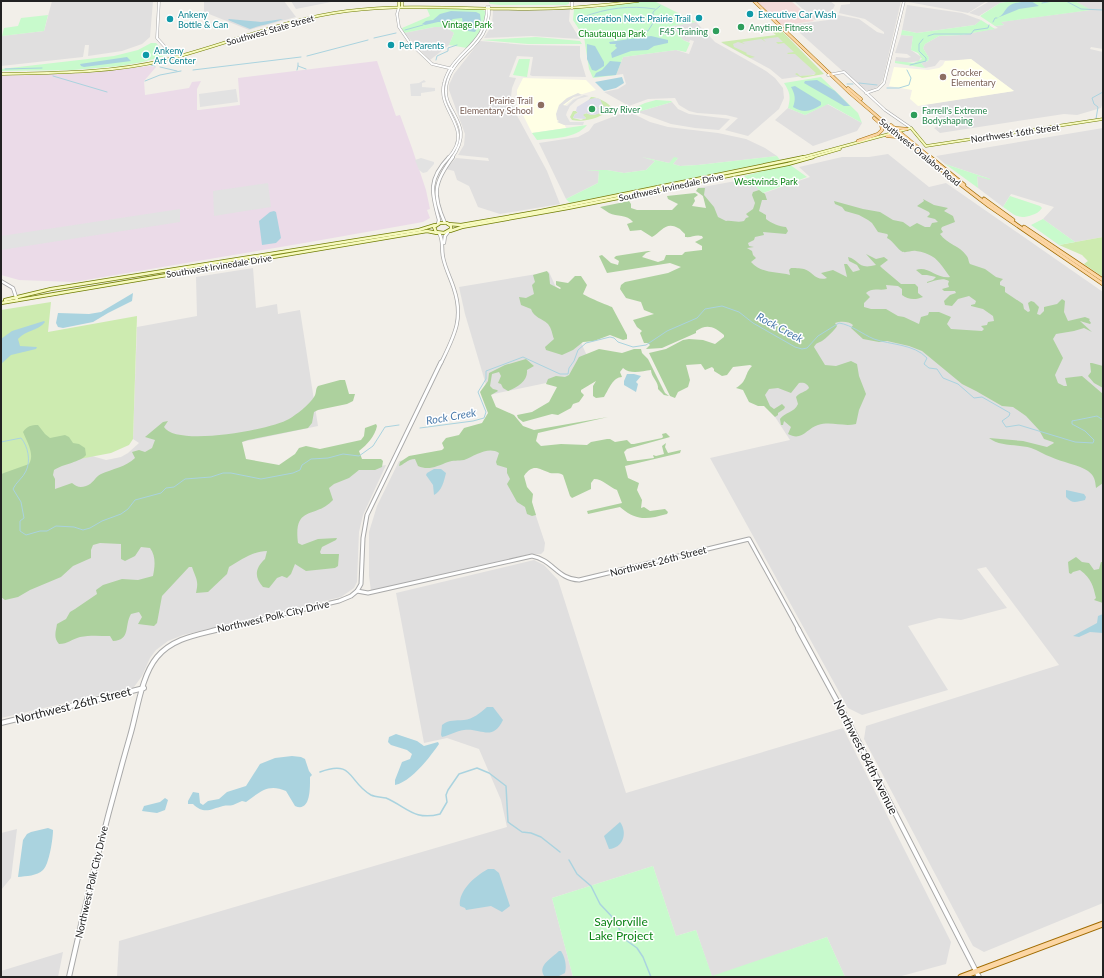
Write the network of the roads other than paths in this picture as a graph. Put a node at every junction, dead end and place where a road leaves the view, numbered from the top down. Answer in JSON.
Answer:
{"nodes":[{"id":1,"x":159,"y":1,"type":"edge"},
{"id":2,"x":399,"y":1,"type":"edge"},
{"id":3,"x":402,"y":1,"type":"edge"},
{"id":4,"x":572,"y":1,"type":"edge"},
{"id":5,"x":626,"y":1,"type":"edge"},
{"id":6,"x":638,"y":1,"type":"edge"},
{"id":7,"x":754,"y":1,"type":"edge"},
{"id":8,"x":757,"y":1,"type":"edge"},
{"id":9,"x":904,"y":1,"type":"edge"},
{"id":10,"x":488,"y":7,"type":"junction"},
{"id":11,"x":534,"y":7,"type":"junction"},
{"id":12,"x":572,"y":7,"type":"junction"},
{"id":13,"x":400,"y":8,"type":"junction"},
{"id":14,"x":174,"y":57,"type":"junction"},
{"id":15,"x":453,"y":69,"type":"junction"},
{"id":16,"x":1,"y":73,"type":"edge"},
{"id":17,"x":830,"y":74,"type":"junction"},
{"id":18,"x":850,"y":93,"type":"junction"},
{"id":19,"x":866,"y":93,"type":"junction"},
{"id":20,"x":1103,"y":120,"type":"edge"},
{"id":21,"x":891,"y":125,"type":"junction"},
{"id":22,"x":911,"y":129,"type":"junction"},
{"id":23,"x":897,"y":132,"type":"junction"},
{"id":24,"x":887,"y":136,"type":"junction"},
{"id":25,"x":901,"y":137,"type":"junction"},
{"id":26,"x":858,"y":141,"type":"junction"},
{"id":27,"x":684,"y":183,"type":"junction"},
{"id":28,"x":447,"y":224,"type":"junction"},
{"id":29,"x":437,"y":225,"type":"junction"},
{"id":30,"x":449,"y":232,"type":"junction"},
{"id":31,"x":438,"y":233,"type":"junction"},
{"id":32,"x":443,"y":247,"type":"junction"},
{"id":33,"x":1103,"y":280,"type":"edge"},
{"id":34,"x":1,"y":281,"type":"edge"},
{"id":35,"x":1103,"y":284,"type":"edge"},
{"id":36,"x":17,"y":298,"type":"junction"},
{"id":37,"x":1,"y":302,"type":"edge"},
{"id":38,"x":749,"y":539,"type":"joint"},
{"id":39,"x":357,"y":591,"type":"junction"},
{"id":40,"x":144,"y":688,"type":"junction"},
{"id":41,"x":1,"y":723,"type":"edge"},
{"id":42,"x":1103,"y":924,"type":"edge"},
{"id":43,"x":978,"y":974,"type":"edge"},
{"id":44,"x":69,"y":977,"type":"edge"},
{"id":45,"x":962,"y":977,"type":"edge"}],
"edges":[{"from":1,"to":14,"type":"street"},
{"from":2,"to":13,"type":"main road"},
{"from":3,"to":13,"type":"main road"},
{"from":4,"to":12,"type":"street"},
{"from":5,"to":12,"type":"main road","name":"Southwest State Street"},
{"from":6,"to":12,"type":"main road","name":"Southwest State Street"},
{"from":7,"to":17,"type":"main road","name":"Southwest Oralabor Road"},
{"from":8,"to":17,"type":"main road","name":"Southwest Oralabor Road"},
{"from":9,"to":19,"type":"street"},
{"from":10,"to":11,"type":"main road","name":"Southwest State Street"},
{"from":10,"to":13,"type":"main road","name":"Southwest State Street"},
{"from":10,"to":15,"type":"street"},
{"from":11,"to":12,"type":"main road","name":"Southwest State Street"},
{"from":11,"to":12,"type":"main road","name":"Southwest State Street"},
{"from":13,"to":14,"type":"main road","name":"Southwest State Street"},
{"from":13,"to":15,"type":"street"},
{"from":14,"to":16,"type":"main road","name":"Southwest State Street"},
{"from":15,"to":28,"type":"street"},
{"from":15,"to":29,"type":"street"},
{"from":17,"to":18,"type":"main road","name":"Southwest Oralabor Road"},
{"from":17,"to":19,"type":"street"},
{"from":17,"to":21,"type":"main road","name":"Southwest Oralabor Road"},
{"from":18,"to":23,"type":"main road","name":"Southwest Oralabor Road"},
{"from":18,"to":26,"type":"main road"},
{"from":19,"to":22,"type":"street"},
{"from":20,"to":22,"type":"main road","name":"Northwest 16th Street"},
{"from":21,"to":22,"type":"main road"},
{"from":21,"to":23,"type":"main road","name":"Southwest Oralabor Road"},
{"from":22,"to":23,"type":"main road","name":"Southwest Irvinedale Drive"},
{"from":22,"to":23,"type":"main road","name":"Southwest Irvinedale Drive"},
{"from":23,"to":24,"type":"main road","name":"Southwest Irvinedale Drive"},
{"from":23,"to":25,"type":"main road","name":"Southwest Oralabor Road"},
{"from":23,"to":26,"type":"main road","name":"Southwest Irvinedale Drive"},
{"from":23,"to":33,"type":"main road","name":"Southwest Oralabor Road"},
{"from":24,"to":25,"type":"main road"},
{"from":24,"to":27,"type":"main road","name":"Southwest Irvinedale Drive"},
{"from":25,"to":35,"type":"main road","name":"Southwest Oralabor Road"},
{"from":26,"to":27,"type":"main road","name":"Southwest Irvinedale Drive"},
{"from":27,"to":28,"type":"main road","name":"Southwest Irvinedale Drive"},
{"from":27,"to":30,"type":"main road","name":"Southwest Irvinedale Drive"},
{"from":28,"to":29,"type":"main road","name":"Southwest Irvinedale Drive"},
{"from":28,"to":30,"type":"main road"},
{"from":29,"to":31,"type":"main road"},
{"from":29,"to":36,"type":"main road","name":"Southwest Irvinedale Drive"},
{"from":30,"to":31,"type":"main road","name":"Southwest Irvinedale Drive"},
{"from":30,"to":32,"type":"street"},
{"from":31,"to":32,"type":"street"},
{"from":31,"to":36,"type":"main road","name":"Southwest Irvinedale Drive"},
{"from":32,"to":39,"type":"street"},
{"from":34,"to":36,"type":"street"},
{"from":36,"to":37,"type":"main road","name":"Southwest Irvinedale Drive"},
{"from":38,"to":39,"type":"street","name":"Northwest 26th Street"},
{"from":38,"to":43,"type":"street","name":"Northwest 84th Avenue"},
{"from":39,"to":40,"type":"street","name":"Northwest Polk City Drive"},
{"from":40,"to":41,"type":"street","name":"Northwest 26th Street"},
{"from":40,"to":44,"type":"street","name":"Northwest Polk City Drive"},
{"from":42,"to":43,"type":"main road"},
{"from":43,"to":45,"type":"main road"}]}
